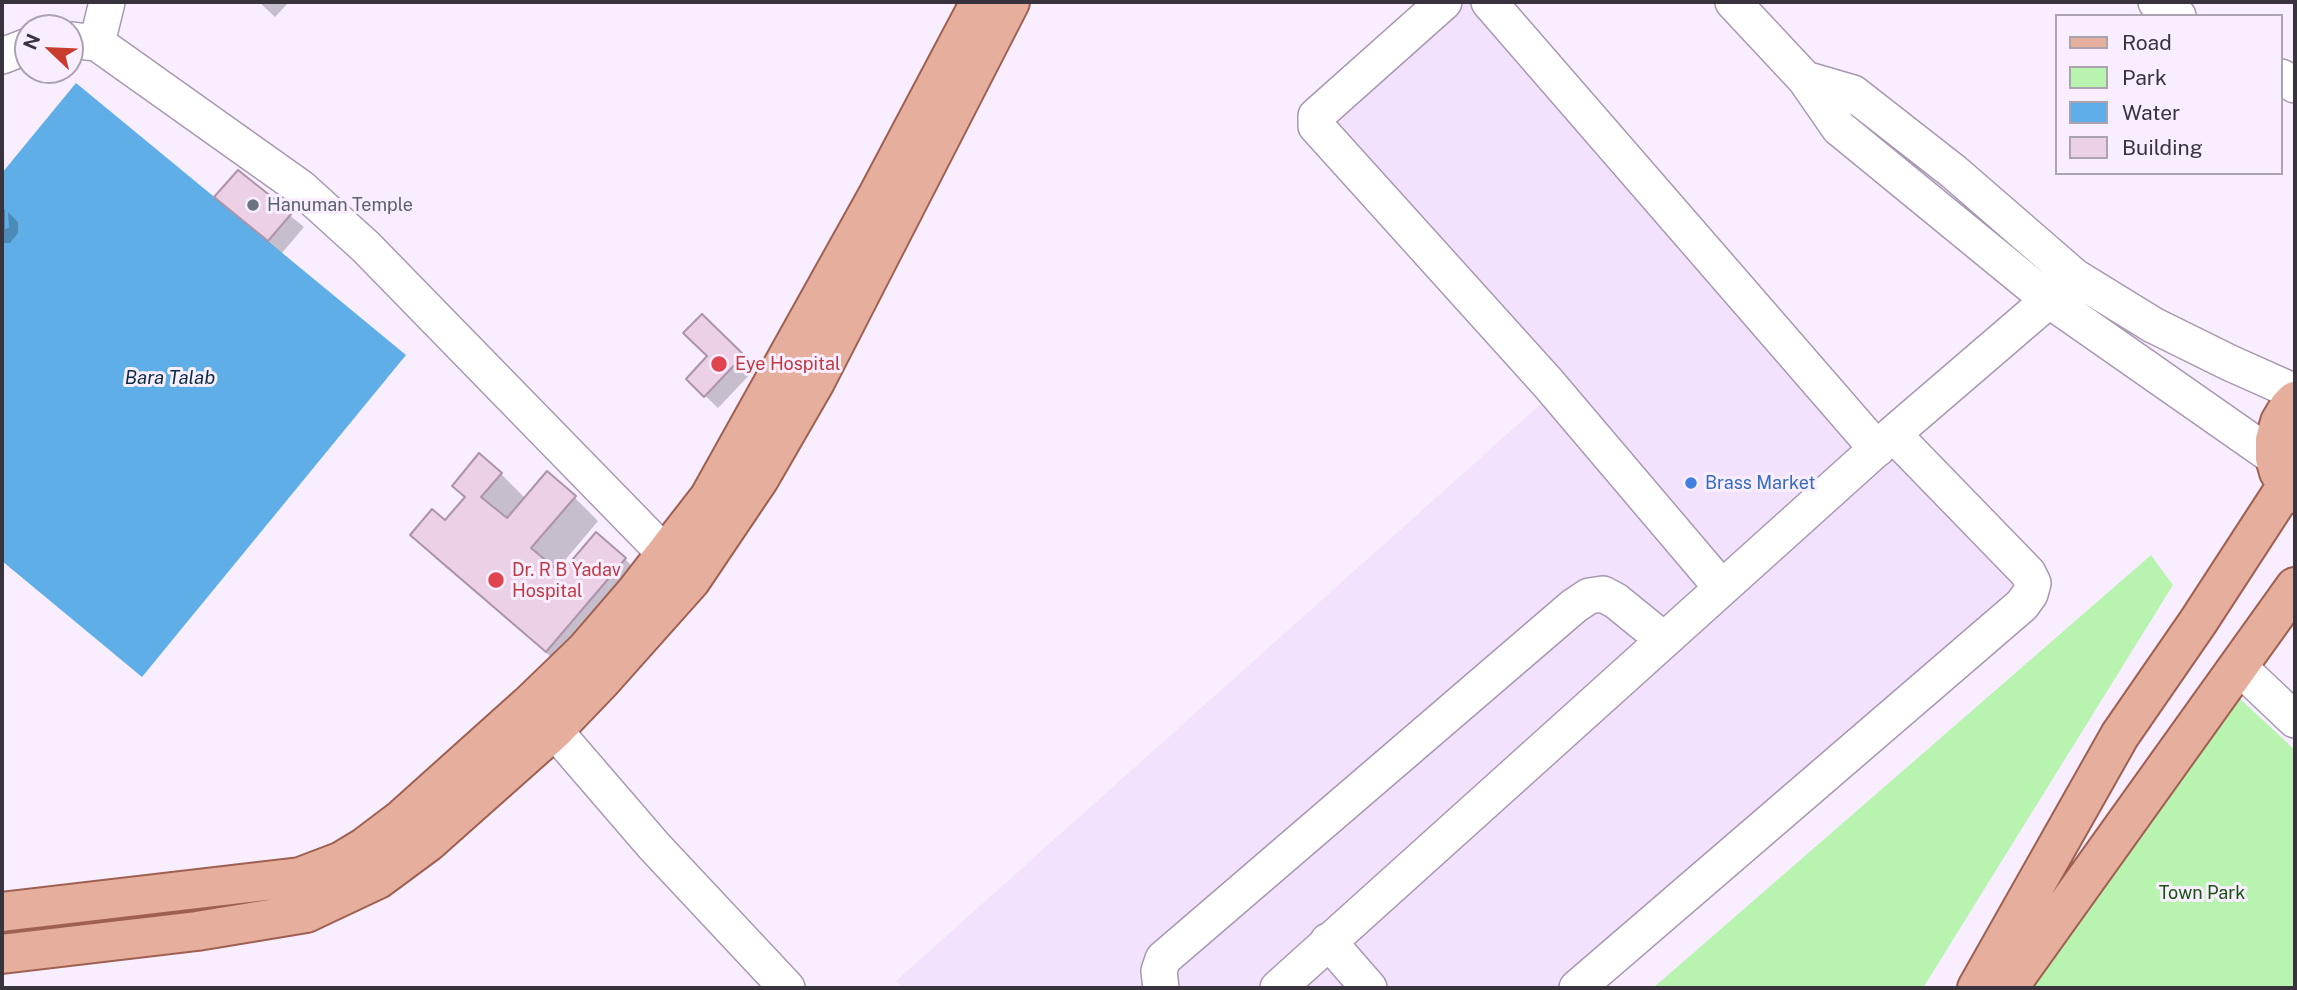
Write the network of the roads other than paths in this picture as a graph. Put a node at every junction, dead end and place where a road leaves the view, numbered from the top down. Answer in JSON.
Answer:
{"nodes":[{"id":1,"x":107,"y":2,"type":"edge"},
{"id":2,"x":981,"y":2,"type":"edge"},
{"id":3,"x":1010,"y":2,"type":"edge"},
{"id":4,"x":1444,"y":2,"type":"edge"},
{"id":5,"x":1489,"y":2,"type":"edge"},
{"id":6,"x":1733,"y":2,"type":"edge"},
{"id":7,"x":2156,"y":2,"type":"edge"},
{"id":8,"x":2175,"y":14,"type":"edge"},
{"id":9,"x":84,"y":39,"type":"edge"},
{"id":10,"x":84,"y":42,"type":"edge"},
{"id":11,"x":1805,"y":79,"type":"junction"},
{"id":12,"x":2049,"y":300,"type":"junction"},
{"id":13,"x":2295,"y":392,"type":"edge"},
{"id":14,"x":2295,"y":401,"type":"edge"},
{"id":15,"x":1885,"y":441,"type":"junction"},
{"id":16,"x":2286,"y":479,"type":"edge"},
{"id":17,"x":679,"y":568,"type":"junction"},
{"id":18,"x":2295,"y":587,"type":"edge"},
{"id":19,"x":1723,"y":588,"type":"junction"},
{"id":20,"x":1664,"y":640,"type":"junction"},
{"id":21,"x":2238,"y":667,"type":"junction"},
{"id":22,"x":541,"y":718,"type":"junction"},
{"id":23,"x":2295,"y":720,"type":"edge"},
{"id":24,"x":2,"y":912,"type":"edge"},
{"id":25,"x":1328,"y":942,"type":"junction"},
{"id":26,"x":2,"y":954,"type":"edge"},
{"id":27,"x":787,"y":988,"type":"edge"},
{"id":28,"x":1161,"y":988,"type":"edge"},
{"id":29,"x":1278,"y":988,"type":"edge"},
{"id":30,"x":1369,"y":988,"type":"edge"},
{"id":31,"x":1577,"y":988,"type":"edge"},
{"id":32,"x":1977,"y":988,"type":"edge"},
{"id":33,"x":2008,"y":988,"type":"edge"}],
"edges":[{"from":1,"to":9,"type":"street"},
{"from":2,"to":17,"type":"main road"},
{"from":3,"to":17,"type":"main road"},
{"from":4,"to":19,"type":"street"},
{"from":5,"to":15,"type":"street"},
{"from":6,"to":11,"type":"street"},
{"from":7,"to":8,"type":"street"},
{"from":10,"to":17,"type":"street"},
{"from":11,"to":12,"type":"street"},
{"from":11,"to":13,"type":"street"},
{"from":12,"to":15,"type":"street"},
{"from":12,"to":16,"type":"street"},
{"from":14,"to":16,"type":"main road"},
{"from":15,"to":19,"type":"street"},
{"from":15,"to":31,"type":"street"},
{"from":16,"to":32,"type":"main road"},
{"from":17,"to":22,"type":"main road"},
{"from":18,"to":21,"type":"main road"},
{"from":19,"to":20,"type":"street"},
{"from":20,"to":25,"type":"street"},
{"from":20,"to":28,"type":"street"},
{"from":21,"to":23,"type":"street"},
{"from":21,"to":33,"type":"main road"},
{"from":22,"to":24,"type":"main road"},
{"from":22,"to":26,"type":"main road"},
{"from":22,"to":27,"type":"street"},
{"from":25,"to":29,"type":"street"},
{"from":25,"to":30,"type":"street"}]}
